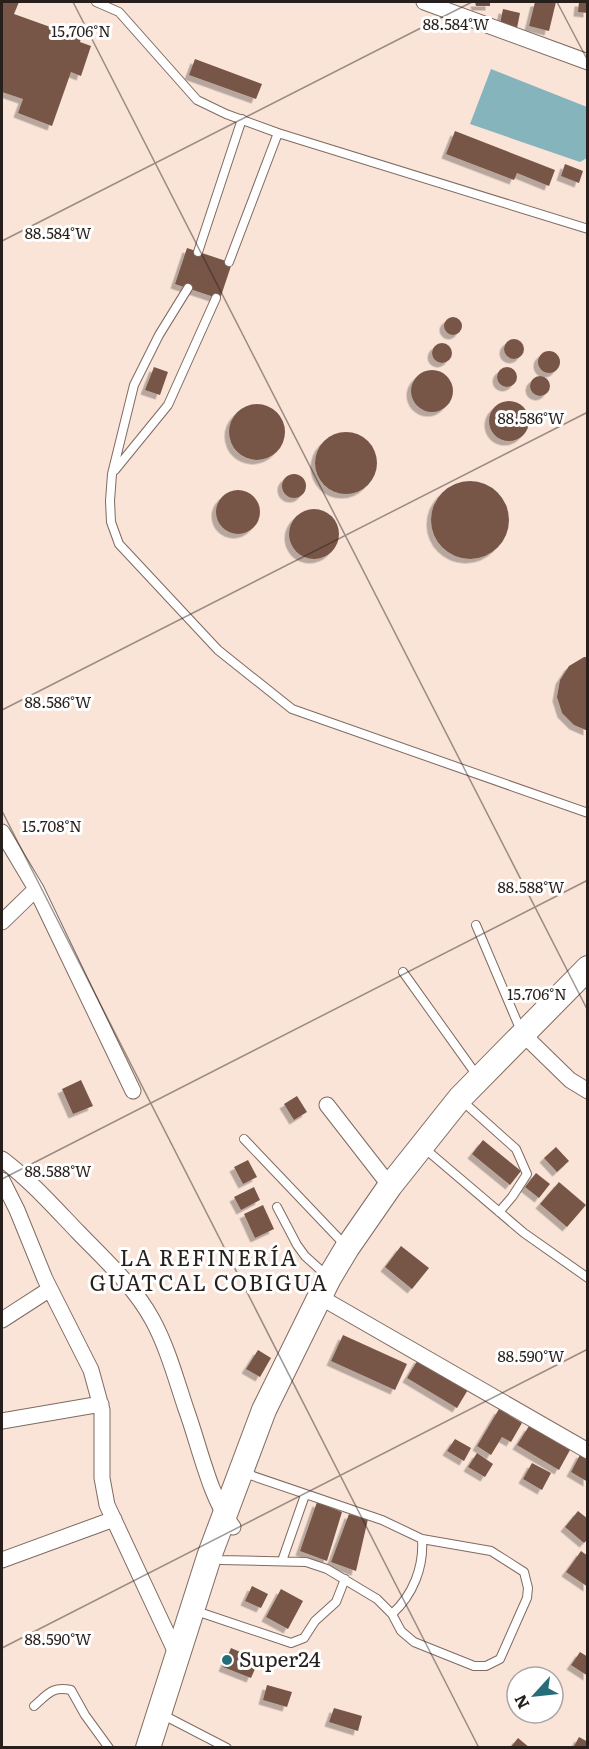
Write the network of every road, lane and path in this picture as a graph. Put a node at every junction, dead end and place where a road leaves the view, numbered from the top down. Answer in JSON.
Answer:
{"nodes":[{"id":1,"x":96,"y":2,"type":"edge"},
{"id":2,"x":424,"y":2,"type":"edge"},
{"id":3,"x":588,"y":62,"type":"edge"},
{"id":4,"x":242,"y":119,"type":"junction"},
{"id":5,"x":278,"y":133,"type":"junction"},
{"id":6,"x":588,"y":229,"type":"edge"},
{"id":7,"x":198,"y":252,"type":"dead end"},
{"id":8,"x":229,"y":262,"type":"dead end"},
{"id":9,"x":188,"y":288,"type":"dead end"},
{"id":10,"x":216,"y":298,"type":"dead end"},
{"id":11,"x":112,"y":474,"type":"junction"},
{"id":12,"x":588,"y":813,"type":"edge"},
{"id":13,"x":2,"y":832,"type":"edge"},
{"id":14,"x":36,"y":889,"type":"junction"},
{"id":15,"x":2,"y":922,"type":"edge"},
{"id":16,"x":476,"y":925,"type":"dead end"},
{"id":17,"x":588,"y":968,"type":"edge"},
{"id":18,"x":403,"y":972,"type":"dead end"},
{"id":19,"x":588,"y":986,"type":"edge"},
{"id":20,"x":527,"y":1037,"type":"junction"},
{"id":21,"x":478,"y":1078,"type":"junction"},
{"id":22,"x":588,"y":1090,"type":"edge"},
{"id":23,"x":133,"y":1091,"type":"dead end"},
{"id":24,"x":327,"y":1105,"type":"dead end"},
{"id":25,"x":469,"y":1107,"type":"junction"},
{"id":26,"x":244,"y":1139,"type":"dead end"},
{"id":27,"x":430,"y":1153,"type":"junction"},
{"id":28,"x":2,"y":1159,"type":"edge"},
{"id":29,"x":2,"y":1180,"type":"edge"},
{"id":30,"x":390,"y":1186,"type":"junction"},
{"id":31,"x":277,"y":1207,"type":"dead end"},
{"id":32,"x":498,"y":1212,"type":"junction"},
{"id":33,"x":346,"y":1248,"type":"junction"},
{"id":34,"x":588,"y":1278,"type":"edge"},
{"id":35,"x":50,"y":1289,"type":"junction"},
{"id":36,"x":326,"y":1293,"type":"junction"},
{"id":37,"x":2,"y":1320,"type":"edge"},
{"id":38,"x":101,"y":1404,"type":"junction"},
{"id":39,"x":2,"y":1420,"type":"edge"},
{"id":40,"x":588,"y":1451,"type":"edge"},
{"id":41,"x":246,"y":1474,"type":"junction"},
{"id":42,"x":305,"y":1495,"type":"junction"},
{"id":43,"x":114,"y":1519,"type":"junction"},
{"id":44,"x":229,"y":1522,"type":"junction"},
{"id":45,"x":422,"y":1539,"type":"junction"},
{"id":46,"x":215,"y":1557,"type":"junction"},
{"id":47,"x":2,"y":1560,"type":"edge"},
{"id":48,"x":282,"y":1561,"type":"junction"},
{"id":49,"x":345,"y":1579,"type":"junction"},
{"id":50,"x":197,"y":1612,"type":"junction"},
{"id":51,"x":392,"y":1614,"type":"junction"},
{"id":52,"x":181,"y":1660,"type":"junction"},
{"id":53,"x":34,"y":1706,"type":"dead end"},
{"id":54,"x":169,"y":1718,"type":"junction"},
{"id":55,"x":109,"y":1748,"type":"edge"},
{"id":56,"x":148,"y":1748,"type":"edge"},
{"id":57,"x":160,"y":1748,"type":"edge"},
{"id":58,"x":227,"y":1748,"type":"edge"}],
"edges":[{"from":1,"to":4,"type":"lane"},
{"from":2,"to":3,"type":"street"},
{"from":4,"to":5,"type":"lane"},
{"from":4,"to":7,"type":"lane"},
{"from":5,"to":6,"type":"lane"},
{"from":5,"to":8,"type":"lane"},
{"from":9,"to":11,"type":"lane"},
{"from":10,"to":11,"type":"lane"},
{"from":11,"to":12,"type":"lane"},
{"from":13,"to":14,"type":"street"},
{"from":14,"to":15,"type":"street"},
{"from":14,"to":23,"type":"street"},
{"from":16,"to":20,"type":"lane"},
{"from":17,"to":20,"type":"main road"},
{"from":18,"to":21,"type":"lane"},
{"from":19,"to":20,"type":"main road"},
{"from":20,"to":21,"type":"main road"},
{"from":20,"to":22,"type":"street"},
{"from":20,"to":25,"type":"main road"},
{"from":21,"to":30,"type":"main road"},
{"from":24,"to":30,"type":"street"},
{"from":25,"to":27,"type":"main road"},
{"from":25,"to":32,"type":"lane"},
{"from":26,"to":33,"type":"lane"},
{"from":27,"to":32,"type":"lane"},
{"from":27,"to":36,"type":"main road"},
{"from":28,"to":44,"type":"street"},
{"from":29,"to":35,"type":"street"},
{"from":30,"to":33,"type":"main road"},
{"from":31,"to":36,"type":"lane"},
{"from":32,"to":34,"type":"lane"},
{"from":33,"to":36,"type":"main road"},
{"from":35,"to":37,"type":"street"},
{"from":35,"to":38,"type":"street"},
{"from":36,"to":40,"type":"street"},
{"from":36,"to":41,"type":"main road"},
{"from":38,"to":39,"type":"street"},
{"from":38,"to":43,"type":"street"},
{"from":41,"to":42,"type":"lane"},
{"from":41,"to":44,"type":"main road"},
{"from":42,"to":45,"type":"lane"},
{"from":42,"to":48,"type":"lane"},
{"from":43,"to":47,"type":"street"},
{"from":43,"to":52,"type":"street"},
{"from":44,"to":46,"type":"main road"},
{"from":45,"to":51,"type":"lane"},
{"from":45,"to":51,"type":"lane"},
{"from":46,"to":48,"type":"lane"},
{"from":46,"to":50,"type":"main road"},
{"from":48,"to":49,"type":"lane"},
{"from":49,"to":50,"type":"lane"},
{"from":49,"to":51,"type":"lane"},
{"from":50,"to":52,"type":"main road"},
{"from":52,"to":54,"type":"main road"},
{"from":52,"to":56,"type":"main road"},
{"from":53,"to":55,"type":"lane"},
{"from":54,"to":57,"type":"main road"},
{"from":54,"to":58,"type":"lane"}]}
